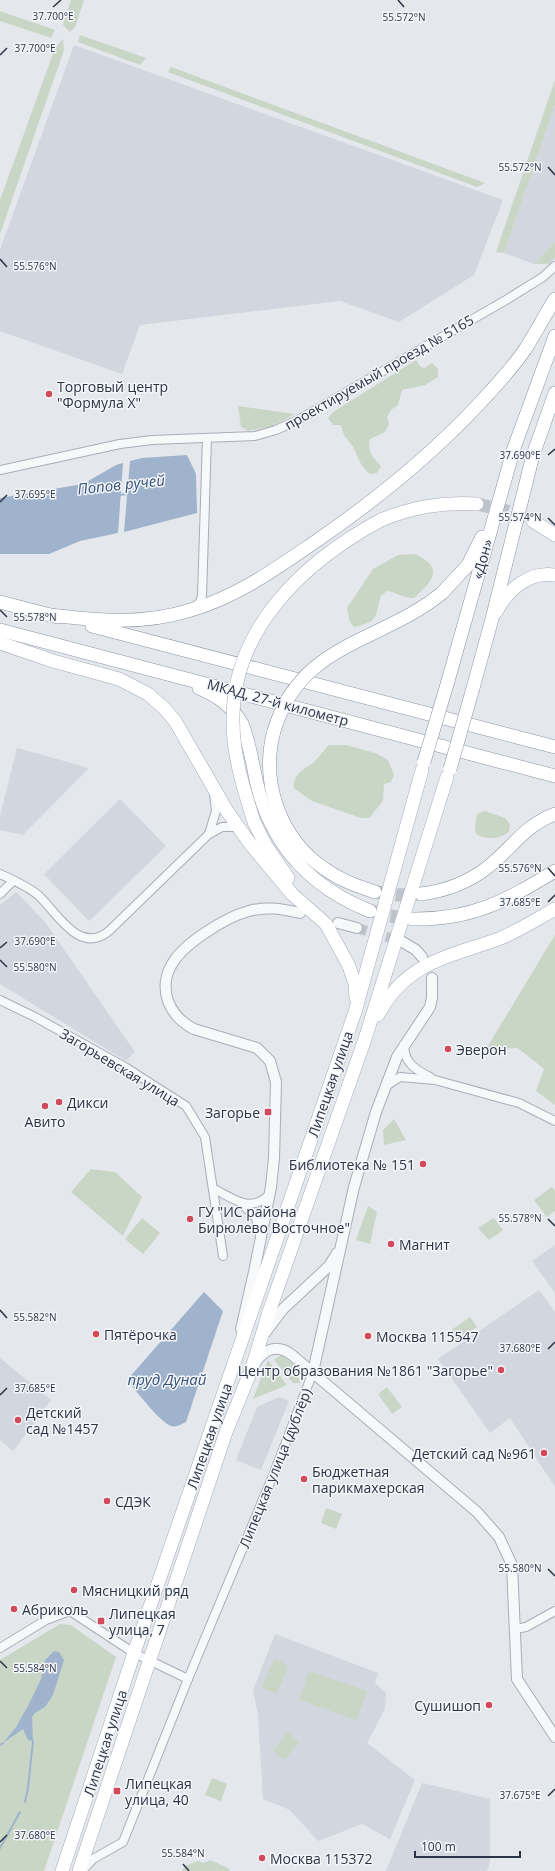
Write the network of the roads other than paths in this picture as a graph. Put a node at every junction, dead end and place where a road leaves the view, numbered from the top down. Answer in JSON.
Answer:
{"nodes":[{"id":1,"x":555,"y":266,"type":"edge"},
{"id":2,"x":555,"y":299,"type":"edge"},
{"id":3,"x":555,"y":336,"type":"edge"},
{"id":4,"x":555,"y":393,"type":"edge"},
{"id":5,"x":207,"y":438,"type":"junction"},
{"id":6,"x":0,"y":470,"type":"edge"},
{"id":7,"x":498,"y":503,"type":"junction"},
{"id":8,"x":477,"y":504,"type":"tunnel mouth"},
{"id":9,"x":533,"y":521,"type":"tunnel mouth"},
{"id":10,"x":555,"y":535,"type":"edge"},
{"id":11,"x":555,"y":575,"type":"edge"},
{"id":12,"x":0,"y":602,"type":"edge"},
{"id":13,"x":191,"y":610,"type":"junction"},
{"id":14,"x":50,"y":615,"type":"junction"},
{"id":15,"x":492,"y":619,"type":"junction"},
{"id":16,"x":0,"y":630,"type":"edge"},
{"id":17,"x":0,"y":644,"type":"edge"},
{"id":18,"x":155,"y":670,"type":"junction"},
{"id":19,"x":521,"y":738,"type":"junction"},
{"id":20,"x":555,"y":742,"type":"edge"},
{"id":21,"x":555,"y":747,"type":"edge"},
{"id":22,"x":423,"y":766,"type":"joint"},
{"id":23,"x":448,"y":773,"type":"joint"},
{"id":24,"x":555,"y":776,"type":"edge"},
{"id":25,"x":213,"y":788,"type":"junction"},
{"id":26,"x":555,"y":814,"type":"edge"},
{"id":27,"x":238,"y":827,"type":"junction"},
{"id":28,"x":209,"y":834,"type":"junction"},
{"id":29,"x":555,"y":871,"type":"edge"},
{"id":30,"x":0,"y":874,"type":"edge"},
{"id":31,"x":13,"y":881,"type":"junction"},
{"id":32,"x":375,"y":892,"type":"tunnel mouth"},
{"id":33,"x":0,"y":894,"type":"edge"},
{"id":34,"x":421,"y":894,"type":"tunnel mouth"},
{"id":35,"x":554,"y":909,"type":"edge"},
{"id":36,"x":370,"y":911,"type":"tunnel mouth"},
{"id":37,"x":300,"y":913,"type":"dead end"},
{"id":38,"x":412,"y":919,"type":"tunnel mouth"},
{"id":39,"x":332,"y":923,"type":"junction"},
{"id":40,"x":357,"y":928,"type":"tunnel mouth"},
{"id":41,"x":401,"y":941,"type":"tunnel mouth"},
{"id":42,"x":422,"y":957,"type":"dead end"},
{"id":43,"x":432,"y":978,"type":"dead end"},
{"id":44,"x":0,"y":1000,"type":"edge"},
{"id":45,"x":355,"y":1012,"type":"junction"},
{"id":46,"x":365,"y":1039,"type":"junction"},
{"id":47,"x":404,"y":1045,"type":"junction"},
{"id":48,"x":435,"y":1080,"type":"junction"},
{"id":49,"x":384,"y":1087,"type":"junction"},
{"id":50,"x":555,"y":1121,"type":"edge"},
{"id":51,"x":214,"y":1189,"type":"junction"},
{"id":52,"x":270,"y":1194,"type":"junction"},
{"id":53,"x":241,"y":1202,"type":"junction"},
{"id":54,"x":344,"y":1233,"type":"junction"},
{"id":55,"x":261,"y":1239,"type":"junction"},
{"id":56,"x":223,"y":1256,"type":"dead end"},
{"id":57,"x":261,"y":1338,"type":"junction"},
{"id":58,"x":252,"y":1368,"type":"junction"},
{"id":59,"x":232,"y":1370,"type":"junction"},
{"id":60,"x":313,"y":1372,"type":"junction"},
{"id":61,"x":150,"y":1611,"type":"junction"},
{"id":62,"x":555,"y":1611,"type":"edge"},
{"id":63,"x":165,"y":1616,"type":"junction"},
{"id":64,"x":515,"y":1630,"type":"junction"},
{"id":65,"x":0,"y":1648,"type":"edge"},
{"id":66,"x":134,"y":1653,"type":"junction"},
{"id":67,"x":150,"y":1662,"type":"junction"},
{"id":68,"x":188,"y":1679,"type":"junction"},
{"id":69,"x":555,"y":1736,"type":"edge"},
{"id":70,"x":62,"y":1871,"type":"edge"},
{"id":71,"x":81,"y":1871,"type":"edge"}],
"edges":[{"from":1,"to":5,"type":"street","name":"проектируемый проезд № 5165"},
{"from":2,"to":13,"type":"main road"},
{"from":3,"to":7,"type":"main road","name":"«Дон»"},
{"from":4,"to":15,"type":"main road","name":"«Дон»"},
{"from":5,"to":6,"type":"street","name":"проектируемый проезд № 5165"},
{"from":5,"to":13,"type":"street"},
{"from":7,"to":22,"type":"main road","name":"«Дон»","bridge":true},
{"from":7,"to":32,"type":"main road","bridge":true},
{"from":8,"to":39,"type":"main road","bridge":true},
{"from":9,"to":10,"type":"main road"},
{"from":11,"to":15,"type":"main road"},
{"from":12,"to":14,"type":"main road","name":"МКАД, 27-й километр"},
{"from":13,"to":14,"type":"main road"},
{"from":14,"to":19,"type":"main road","name":"МКАД, 27-й километр"},
{"from":15,"to":23,"type":"main road","name":"«Дон»","bridge":true},
{"from":16,"to":18,"type":"main road","name":"МКАД, 27-й километр"},
{"from":17,"to":25,"type":"main road"},
{"from":18,"to":24,"type":"main road","name":"МКАД, 27-й километр"},
{"from":18,"to":36,"type":"main road"},
{"from":19,"to":20,"type":"main road"},
{"from":19,"to":21,"type":"main road","name":"МКАД, 27-й километр"},
{"from":22,"to":45,"type":"main road","name":"Липецкая улица"},
{"from":23,"to":46,"type":"main road","name":"Липецкая улица"},
{"from":25,"to":27,"type":"main road"},
{"from":25,"to":28,"type":"street"},
{"from":26,"to":34,"type":"main road"},
{"from":27,"to":28,"type":"street"},
{"from":27,"to":39,"type":"main road"},
{"from":28,"to":31,"type":"street"},
{"from":29,"to":38,"type":"main road"},
{"from":30,"to":31,"type":"street"},
{"from":31,"to":33,"type":"street"},
{"from":35,"to":46,"type":"main road"},
{"from":37,"to":52,"type":"street"},
{"from":39,"to":40,"type":"street"},
{"from":39,"to":45,"type":"main road"},
{"from":41,"to":42,"type":"street"},
{"from":43,"to":47,"type":"street","name":"Липецкая улица (дублёр)"},
{"from":44,"to":51,"type":"street","name":"Загорьевская улица"},
{"from":45,"to":59,"type":"main road","name":"Липецкая улица"},
{"from":46,"to":57,"type":"main road","name":"Липецкая улица"},
{"from":47,"to":48,"type":"street"},
{"from":47,"to":49,"type":"street","name":"Липецкая улица (дублёр)"},
{"from":48,"to":49,"type":"street"},
{"from":48,"to":50,"type":"street"},
{"from":49,"to":54,"type":"street","name":"Липецкая улица (дублёр)"},
{"from":51,"to":53,"type":"street"},
{"from":51,"to":56,"type":"street","name":"Загорьевская улица"},
{"from":52,"to":53,"type":"street"},
{"from":52,"to":55,"type":"street"},
{"from":53,"to":55,"type":"street"},
{"from":54,"to":57,"type":"street"},
{"from":54,"to":60,"type":"street","name":"Липецкая улица (дублёр)"},
{"from":55,"to":59,"type":"street"},
{"from":57,"to":58,"type":"main road","name":"Липецкая улица"},
{"from":58,"to":60,"type":"street"},
{"from":58,"to":63,"type":"main road","name":"Липецкая улица"},
{"from":59,"to":61,"type":"main road","name":"Липецкая улица"},
{"from":60,"to":64,"type":"street"},
{"from":60,"to":68,"type":"street","name":"Липецкая улица (дублёр)"},
{"from":61,"to":63,"type":"street"},
{"from":61,"to":66,"type":"main road","name":"Липецкая улица"},
{"from":62,"to":64,"type":"street"},
{"from":63,"to":67,"type":"main road","name":"Липецкая улица"},
{"from":64,"to":69,"type":"street"},
{"from":65,"to":66,"type":"street"},
{"from":66,"to":67,"type":"street"},
{"from":66,"to":70,"type":"main road","name":"Липецкая улица"},
{"from":67,"to":68,"type":"street"},
{"from":67,"to":71,"type":"main road","name":"Липецкая улица"},
{"from":68,"to":71,"type":"street","name":"Липецкая улица (дублёр)"}]}
